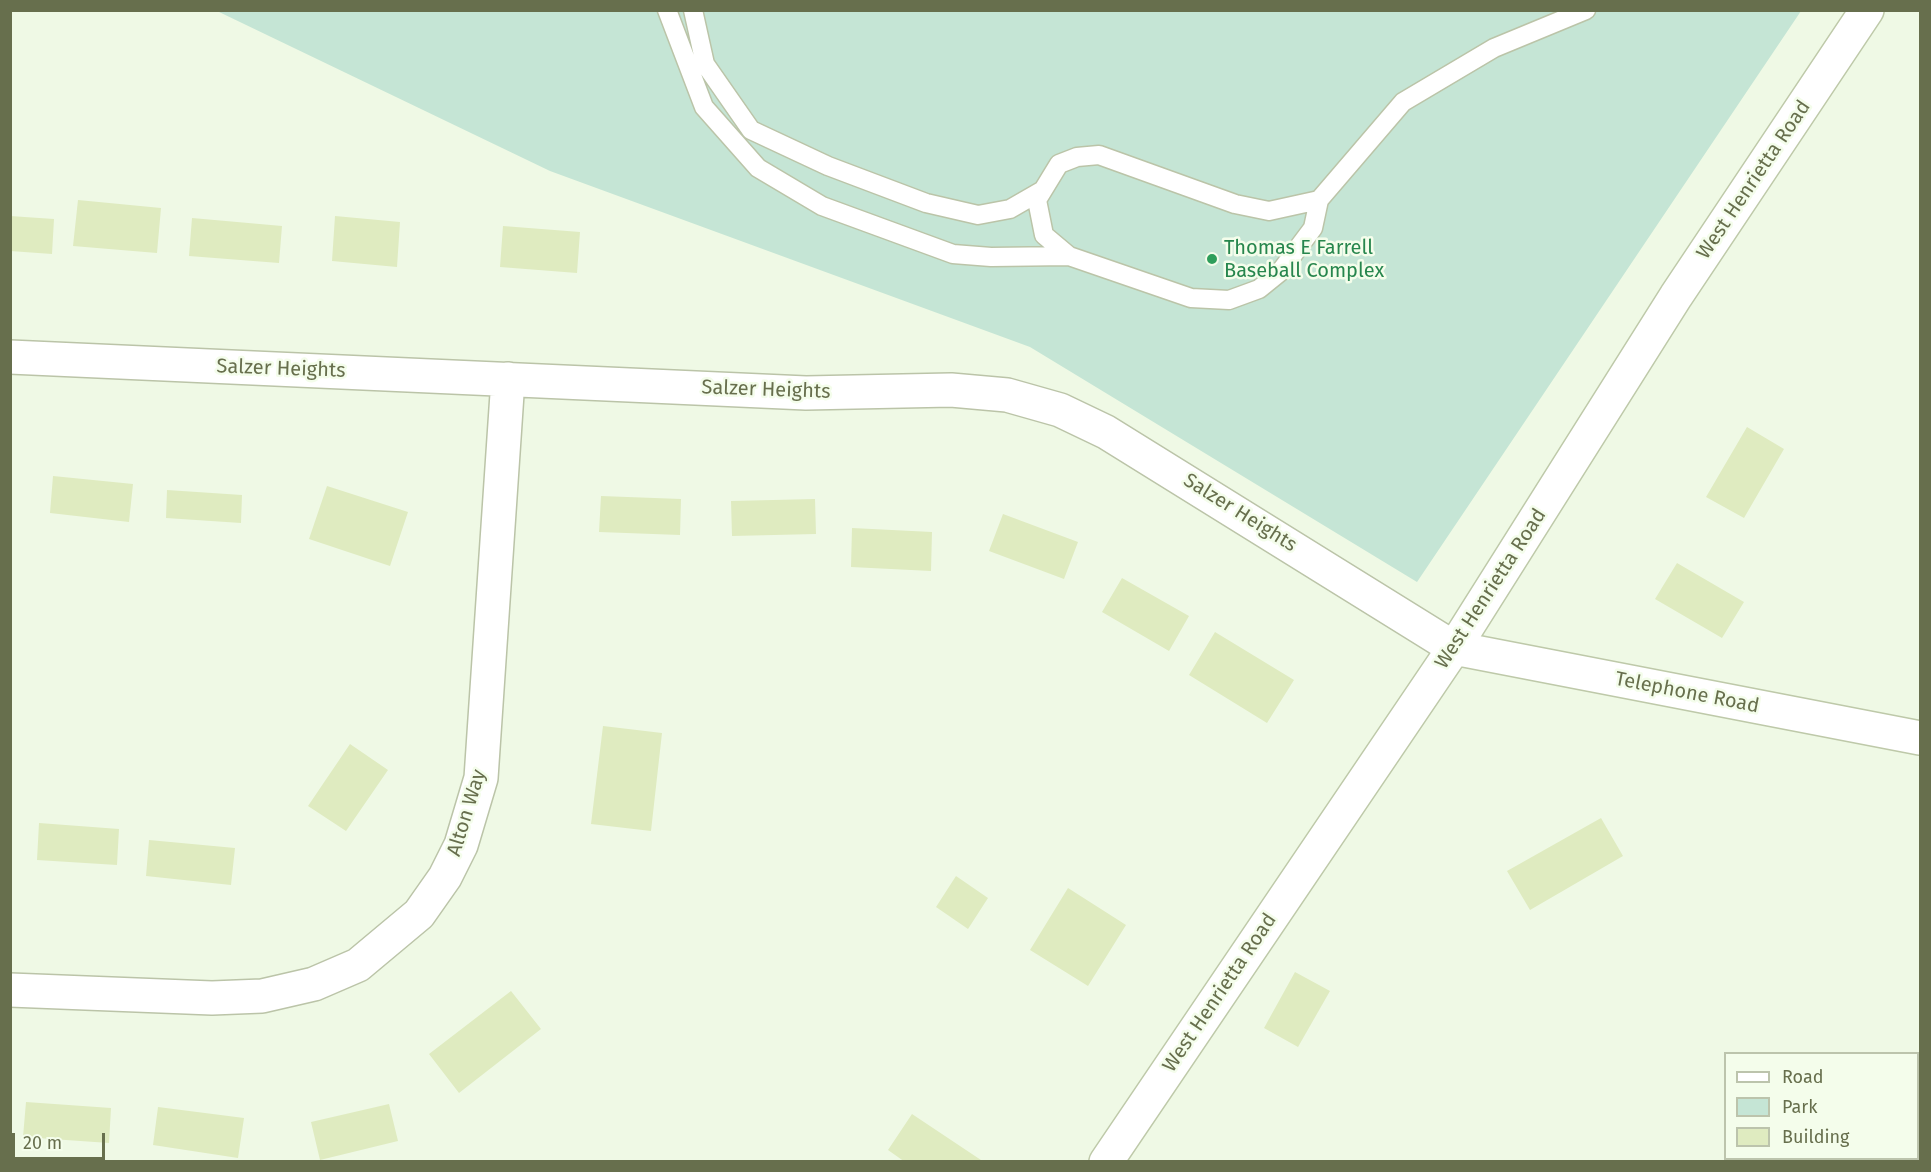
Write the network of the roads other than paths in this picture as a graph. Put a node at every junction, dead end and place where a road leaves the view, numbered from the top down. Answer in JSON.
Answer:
{"nodes":[{"id":1,"x":667,"y":10,"type":"edge"},
{"id":2,"x":693,"y":10,"type":"edge"},
{"id":3,"x":1586,"y":10,"type":"edge"},
{"id":4,"x":1867,"y":10,"type":"edge"},
{"id":5,"x":1043,"y":190,"type":"junction"},
{"id":6,"x":1319,"y":200,"type":"junction"},
{"id":7,"x":1069,"y":256,"type":"junction"},
{"id":8,"x":10,"y":357,"type":"edge"},
{"id":9,"x":508,"y":379,"type":"junction"},
{"id":10,"x":1454,"y":648,"type":"junction"},
{"id":11,"x":1920,"y":738,"type":"edge"},
{"id":12,"x":10,"y":990,"type":"edge"},
{"id":13,"x":1106,"y":1161,"type":"edge"}],
"edges":[{"from":1,"to":7,"type":"lane"},
{"from":2,"to":5,"type":"lane"},
{"from":3,"to":6,"type":"lane"},
{"from":4,"to":10,"type":"street","name":"West Henrietta Road"},
{"from":5,"to":6,"type":"lane"},
{"from":5,"to":7,"type":"lane"},
{"from":6,"to":7,"type":"lane"},
{"from":8,"to":9,"type":"street","name":"Salzer Heights"},
{"from":9,"to":10,"type":"street","name":"Salzer Heights"},
{"from":9,"to":12,"type":"street","name":"Alton Way"},
{"from":10,"to":11,"type":"street","name":"Telephone Road"},
{"from":10,"to":13,"type":"street","name":"West Henrietta Road"}]}
